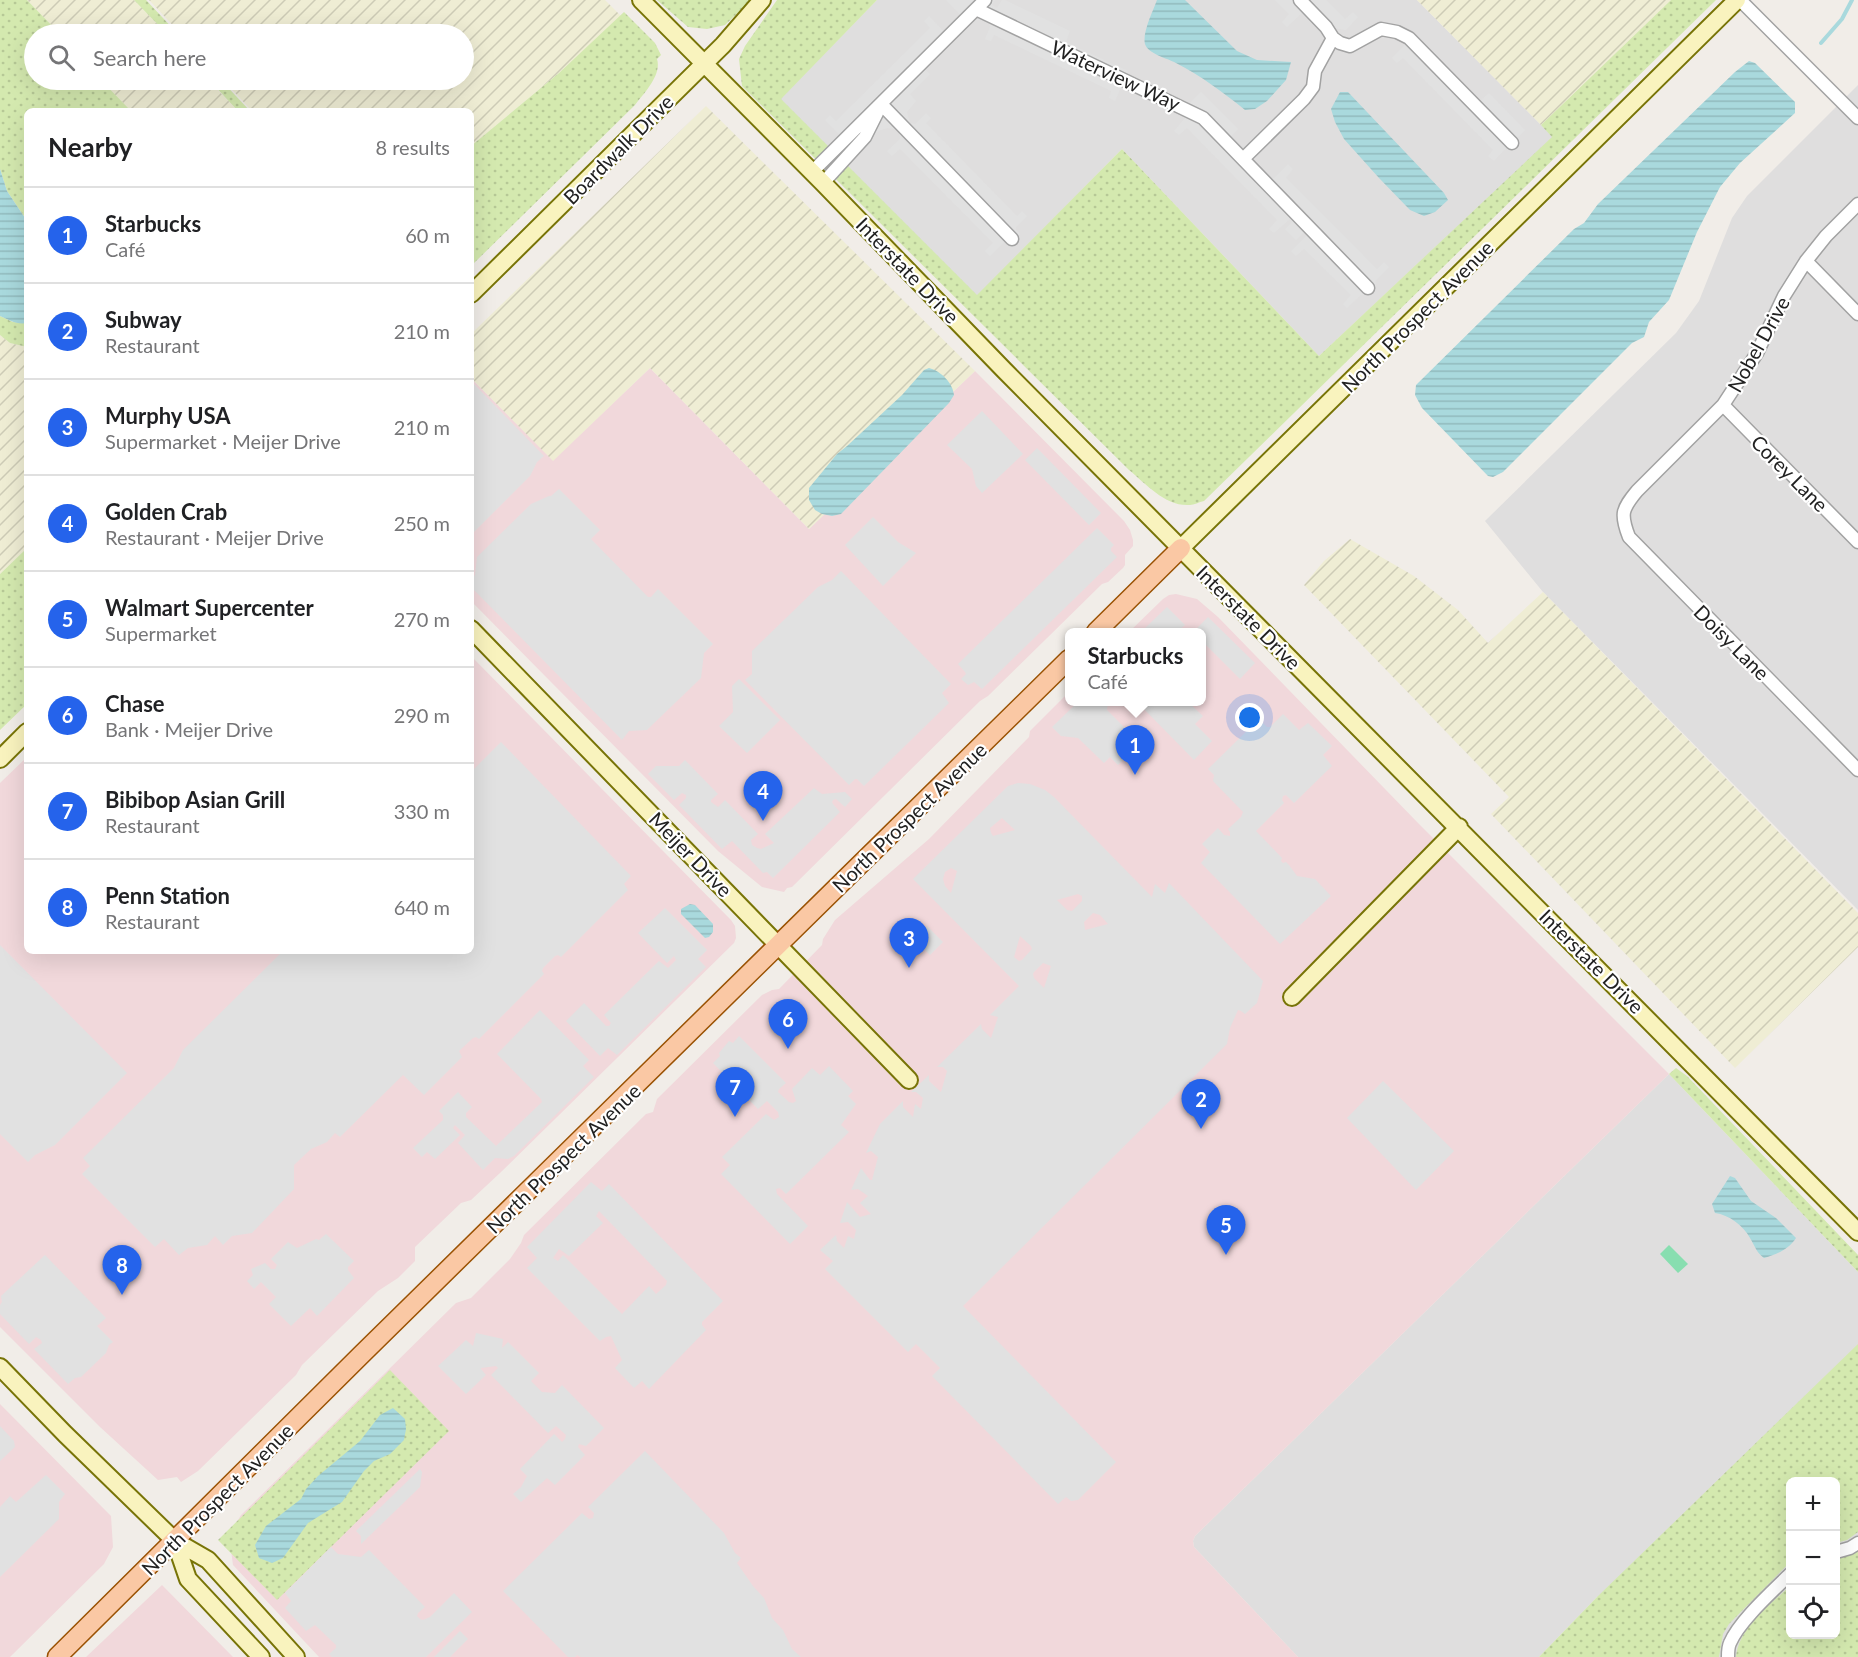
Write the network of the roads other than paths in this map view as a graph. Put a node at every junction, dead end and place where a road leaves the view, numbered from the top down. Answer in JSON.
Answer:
{"nodes":[{"id":1,"x":641,"y":0,"type":"edge"},
{"id":2,"x":762,"y":0,"type":"edge"},
{"id":3,"x":1300,"y":0,"type":"edge"},
{"id":4,"x":1739,"y":0,"type":"edge"},
{"id":5,"x":981,"y":4,"type":"edge"},
{"id":6,"x":1334,"y":39,"type":"junction"},
{"id":7,"x":704,"y":63,"type":"junction"},
{"id":8,"x":881,"y":104,"type":"junction"},
{"id":9,"x":1858,"y":118,"type":"edge"},
{"id":10,"x":1512,"y":143,"type":"dead end"},
{"id":11,"x":1243,"y":159,"type":"junction"},
{"id":12,"x":817,"y":177,"type":"junction"},
{"id":13,"x":1858,"y":204,"type":"edge"},
{"id":14,"x":1012,"y":239,"type":"dead end"},
{"id":15,"x":1806,"y":261,"type":"junction"},
{"id":16,"x":1368,"y":288,"type":"dead end"},
{"id":17,"x":474,"y":291,"type":"edge"},
{"id":18,"x":1858,"y":314,"type":"edge"},
{"id":19,"x":1723,"y":405,"type":"junction"},
{"id":20,"x":1626,"y":505,"type":"joint"},
{"id":21,"x":1858,"y":542,"type":"edge"},
{"id":22,"x":1181,"y":548,"type":"junction"},
{"id":23,"x":1101,"y":628,"type":"edge"},
{"id":24,"x":474,"y":632,"type":"edge"},
{"id":25,"x":1065,"y":663,"type":"edge"},
{"id":26,"x":24,"y":735,"type":"edge"},
{"id":27,"x":0,"y":759,"type":"edge"},
{"id":28,"x":1858,"y":770,"type":"edge"},
{"id":29,"x":1459,"y":827,"type":"junction"},
{"id":30,"x":778,"y":944,"type":"junction"},
{"id":31,"x":1292,"y":997,"type":"dead end"},
{"id":32,"x":909,"y":1080,"type":"dead end"},
{"id":33,"x":1858,"y":1232,"type":"edge"},
{"id":34,"x":0,"y":1367,"type":"edge"},
{"id":35,"x":175,"y":1541,"type":"junction"},
{"id":36,"x":1858,"y":1543,"type":"edge"},
{"id":37,"x":1840,"y":1551,"type":"edge"},
{"id":38,"x":1786,"y":1579,"type":"edge"},
{"id":39,"x":57,"y":1657,"type":"edge"},
{"id":40,"x":261,"y":1657,"type":"edge"},
{"id":41,"x":296,"y":1657,"type":"edge"},
{"id":42,"x":1728,"y":1657,"type":"edge"}],
"edges":[{"from":1,"to":7,"type":"main road","name":"Interstate Drive"},
{"from":2,"to":7,"type":"main road","name":"Boardwalk Drive"},
{"from":3,"to":6,"type":"street"},
{"from":4,"to":9,"type":"street"},
{"from":4,"to":22,"type":"main road","name":"North Prospect Avenue"},
{"from":5,"to":8,"type":"street","name":"Waterview Way"},
{"from":5,"to":11,"type":"street","name":"Waterview Way"},
{"from":6,"to":10,"type":"street"},
{"from":6,"to":11,"type":"street"},
{"from":7,"to":12,"type":"main road","name":"Interstate Drive"},
{"from":7,"to":17,"type":"main road","name":"Boardwalk Drive"},
{"from":8,"to":12,"type":"street","name":"Waterview Way"},
{"from":8,"to":14,"type":"street"},
{"from":11,"to":16,"type":"street","name":"Waterview Way"},
{"from":12,"to":22,"type":"main road","name":"Interstate Drive"},
{"from":13,"to":15,"type":"street","name":"Nobel Drive"},
{"from":15,"to":18,"type":"street"},
{"from":15,"to":19,"type":"street","name":"Nobel Drive"},
{"from":19,"to":20,"type":"street","name":"Nobel Drive"},
{"from":19,"to":21,"type":"street","name":"Corey Lane"},
{"from":20,"to":28,"type":"street","name":"Doisy Lane"},
{"from":22,"to":23,"type":"main road","name":"North Prospect Avenue"},
{"from":22,"to":29,"type":"main road","name":"Interstate Drive"},
{"from":24,"to":30,"type":"main road","name":"Meijer Drive"},
{"from":25,"to":30,"type":"main road","name":"North Prospect Avenue"},
{"from":26,"to":27,"type":"main road"},
{"from":29,"to":31,"type":"main road"},
{"from":29,"to":33,"type":"main road","name":"Interstate Drive"},
{"from":30,"to":32,"type":"main road","name":"Meijer Drive"},
{"from":30,"to":35,"type":"main road","name":"North Prospect Avenue"},
{"from":34,"to":35,"type":"main road"},
{"from":35,"to":39,"type":"main road","name":"North Prospect Avenue"},
{"from":35,"to":40,"type":"main road"},
{"from":35,"to":41,"type":"main road"},
{"from":36,"to":37,"type":"street"},
{"from":38,"to":42,"type":"street"}]}
